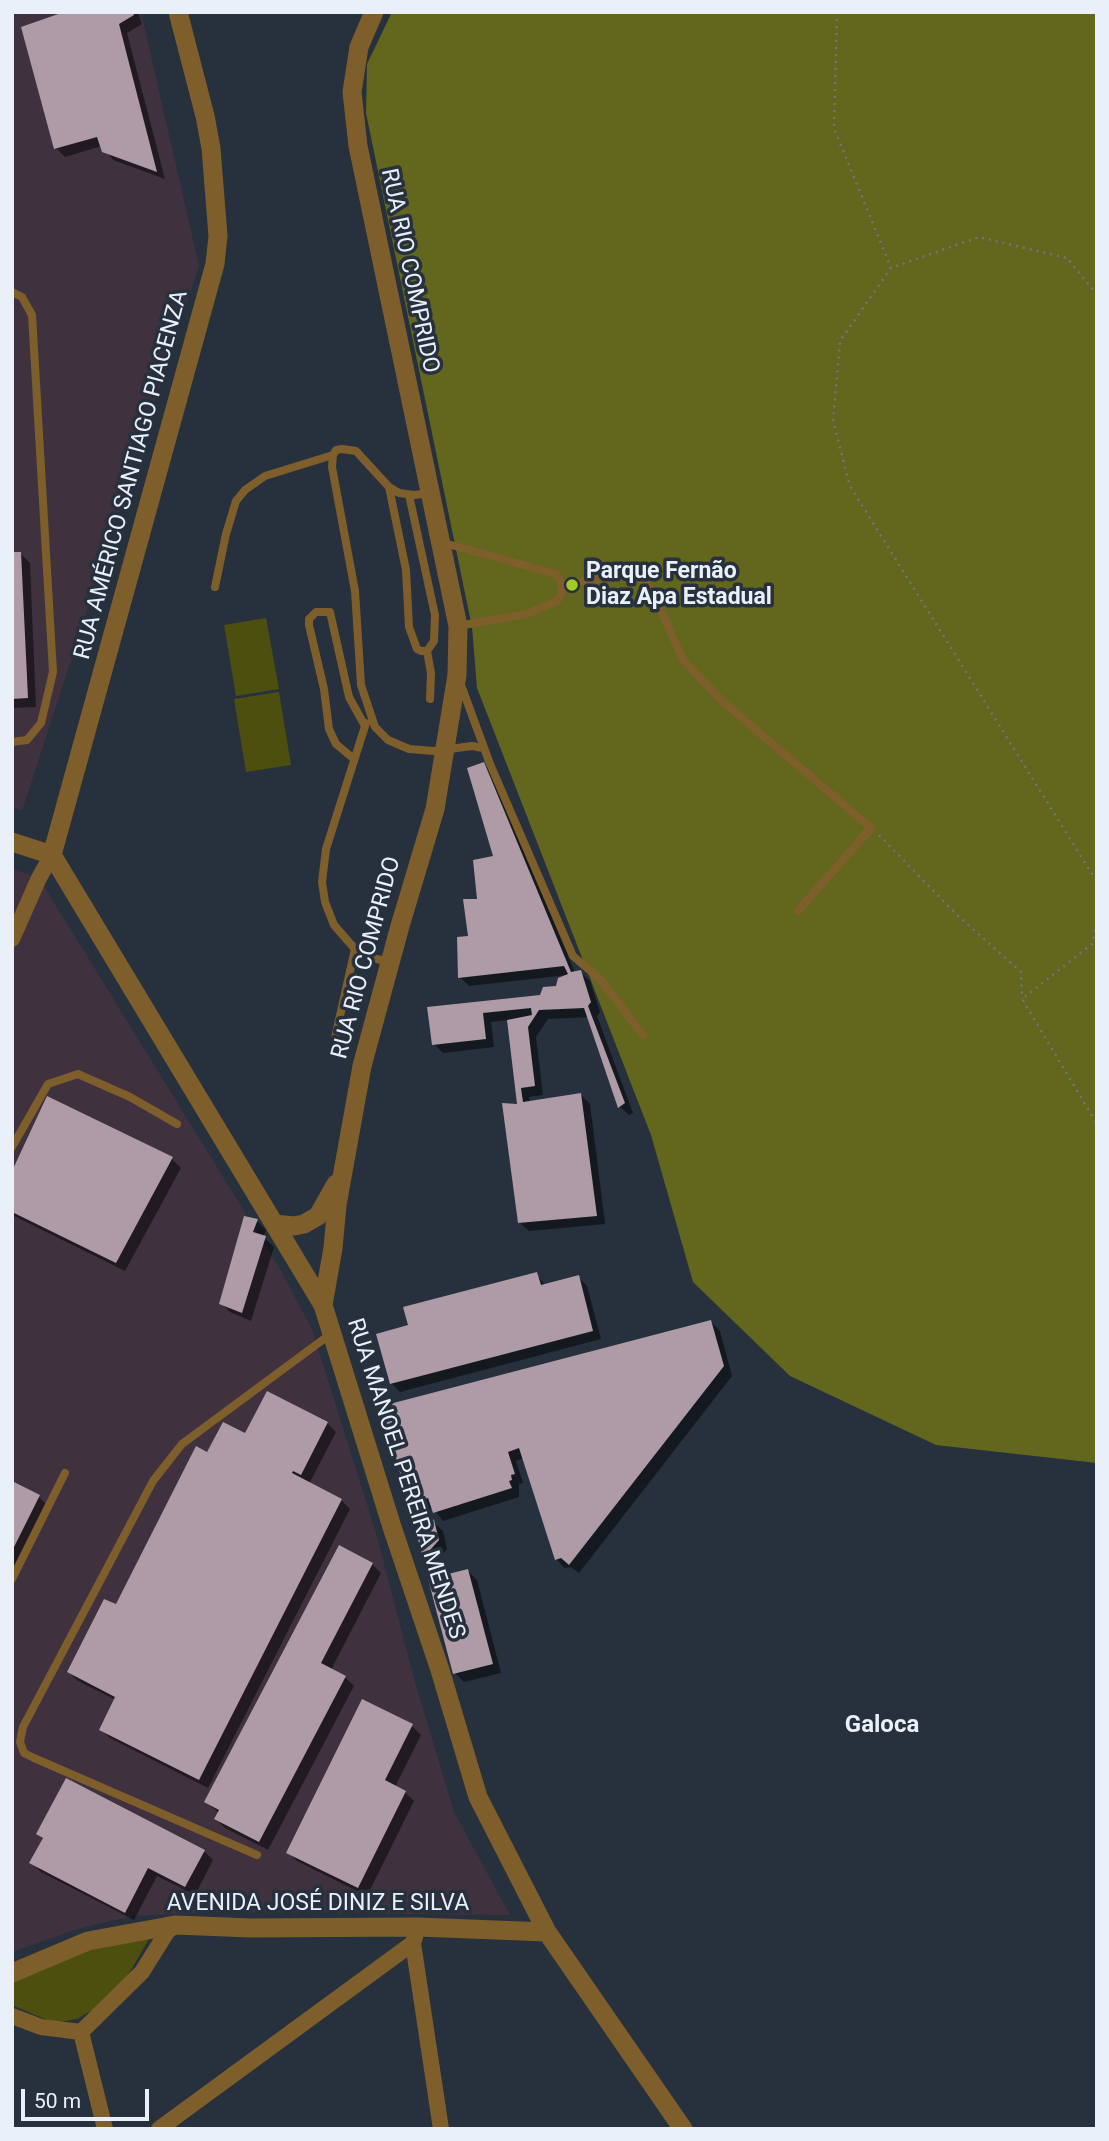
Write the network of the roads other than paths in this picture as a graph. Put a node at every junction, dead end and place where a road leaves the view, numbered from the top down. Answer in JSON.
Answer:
{"nodes":[{"id":1,"x":178,"y":12,"type":"edge"},
{"id":2,"x":374,"y":12,"type":"edge"},
{"id":3,"x":12,"y":292,"type":"edge"},
{"id":4,"x":333,"y":455,"type":"junction"},
{"id":5,"x":388,"y":487,"type":"junction"},
{"id":6,"x":430,"y":493,"type":"junction"},
{"id":7,"x":409,"y":495,"type":"junction"},
{"id":8,"x":440,"y":542,"type":"junction"},
{"id":9,"x":562,"y":584,"type":"junction"},
{"id":10,"x":215,"y":587,"type":"dead end"},
{"id":11,"x":458,"y":626,"type":"junction"},
{"id":12,"x":427,"y":651,"type":"junction"},
{"id":13,"x":457,"y":675,"type":"junction"},
{"id":14,"x":430,"y":699,"type":"dead end"},
{"id":15,"x":370,"y":715,"type":"junction"},
{"id":16,"x":365,"y":726,"type":"junction"},
{"id":17,"x":12,"y":742,"type":"edge"},
{"id":18,"x":483,"y":748,"type":"junction"},
{"id":19,"x":445,"y":751,"type":"junction"},
{"id":20,"x":354,"y":759,"type":"junction"},
{"id":21,"x":12,"y":842,"type":"edge"},
{"id":22,"x":52,"y":855,"type":"junction"},
{"id":23,"x":798,"y":911,"type":"dead end"},
{"id":24,"x":12,"y":939,"type":"edge"},
{"id":25,"x":355,"y":950,"type":"junction"},
{"id":26,"x":390,"y":962,"type":"junction"},
{"id":27,"x":643,"y":1035,"type":"dead end"},
{"id":28,"x":335,"y":1038,"type":"dead end"},
{"id":29,"x":177,"y":1124,"type":"dead end"},
{"id":30,"x":12,"y":1147,"type":"edge"},
{"id":31,"x":344,"y":1169,"type":"junction"},
{"id":32,"x":274,"y":1224,"type":"junction"},
{"id":33,"x":323,"y":1305,"type":"junction"},
{"id":34,"x":331,"y":1333,"type":"junction"},
{"id":35,"x":65,"y":1473,"type":"dead end"},
{"id":36,"x":12,"y":1579,"type":"edge"},
{"id":37,"x":257,"y":1855,"type":"dead end"},
{"id":38,"x":175,"y":1924,"type":"junction"},
{"id":39,"x":547,"y":1932,"type":"junction"},
{"id":40,"x":415,"y":1935,"type":"junction"},
{"id":41,"x":12,"y":1973,"type":"edge"},
{"id":42,"x":12,"y":2016,"type":"edge"},
{"id":43,"x":80,"y":2032,"type":"junction"},
{"id":44,"x":104,"y":2129,"type":"edge"},
{"id":45,"x":159,"y":2129,"type":"edge"},
{"id":46,"x":441,"y":2129,"type":"edge"},
{"id":47,"x":683,"y":2129,"type":"edge"}],
"edges":[{"from":1,"to":22,"type":"street","name":"RUA AMÉRICO SANTIAGO PIACENZA"},
{"from":2,"to":6,"type":"street","name":"RUA RIO COMPRIDO"},
{"from":3,"to":17,"type":"lane"},
{"from":4,"to":5,"type":"lane"},
{"from":4,"to":10,"type":"lane"},
{"from":4,"to":15,"type":"lane"},
{"from":5,"to":7,"type":"lane"},
{"from":5,"to":12,"type":"lane"},
{"from":6,"to":7,"type":"lane"},
{"from":6,"to":8,"type":"street","name":"RUA RIO COMPRIDO"},
{"from":7,"to":12,"type":"lane"},
{"from":8,"to":9,"type":"lane"},
{"from":8,"to":11,"type":"street","name":"RUA RIO COMPRIDO"},
{"from":9,"to":11,"type":"lane"},
{"from":9,"to":23,"type":"lane"},
{"from":11,"to":13,"type":"street","name":"RUA RIO COMPRIDO"},
{"from":12,"to":14,"type":"lane"},
{"from":13,"to":18,"type":"lane"},
{"from":13,"to":19,"type":"street","name":"RUA RIO COMPRIDO"},
{"from":15,"to":16,"type":"lane"},
{"from":15,"to":19,"type":"lane"},
{"from":16,"to":20,"type":"lane"},
{"from":16,"to":20,"type":"lane"},
{"from":18,"to":19,"type":"lane"},
{"from":18,"to":27,"type":"lane"},
{"from":19,"to":26,"type":"street","name":"RUA RIO COMPRIDO"},
{"from":20,"to":25,"type":"lane"},
{"from":21,"to":22,"type":"street"},
{"from":22,"to":24,"type":"street","name":"RUA AMÉRICO SANTIAGO PIACENZA"},
{"from":22,"to":32,"type":"street","name":"RUA MANOEL PEREIRA MENDES"},
{"from":25,"to":26,"type":"lane"},
{"from":25,"to":28,"type":"lane"},
{"from":26,"to":31,"type":"street","name":"RUA RIO COMPRIDO"},
{"from":29,"to":30,"type":"lane"},
{"from":31,"to":32,"type":"street"},
{"from":31,"to":33,"type":"street","name":"RUA RIO COMPRIDO"},
{"from":32,"to":33,"type":"street","name":"RUA MANOEL PEREIRA MENDES"},
{"from":33,"to":34,"type":"street","name":"RUA MANOEL PEREIRA MENDES"},
{"from":34,"to":37,"type":"lane"},
{"from":34,"to":39,"type":"street","name":"RUA MANOEL PEREIRA MENDES"},
{"from":35,"to":36,"type":"lane"},
{"from":38,"to":40,"type":"street","name":"AVENIDA JOSÉ DINIZ E SILVA"},
{"from":38,"to":41,"type":"street","name":"AVENIDA JOSÉ DINIZ E SILVA"},
{"from":38,"to":43,"type":"street"},
{"from":39,"to":40,"type":"street","name":"AVENIDA JOSÉ DINIZ E SILVA"},
{"from":39,"to":47,"type":"street","name":"RUA MANOEL PEREIRA MENDES"},
{"from":40,"to":45,"type":"street"},
{"from":40,"to":46,"type":"street"},
{"from":42,"to":43,"type":"street"},
{"from":43,"to":44,"type":"street"}]}
